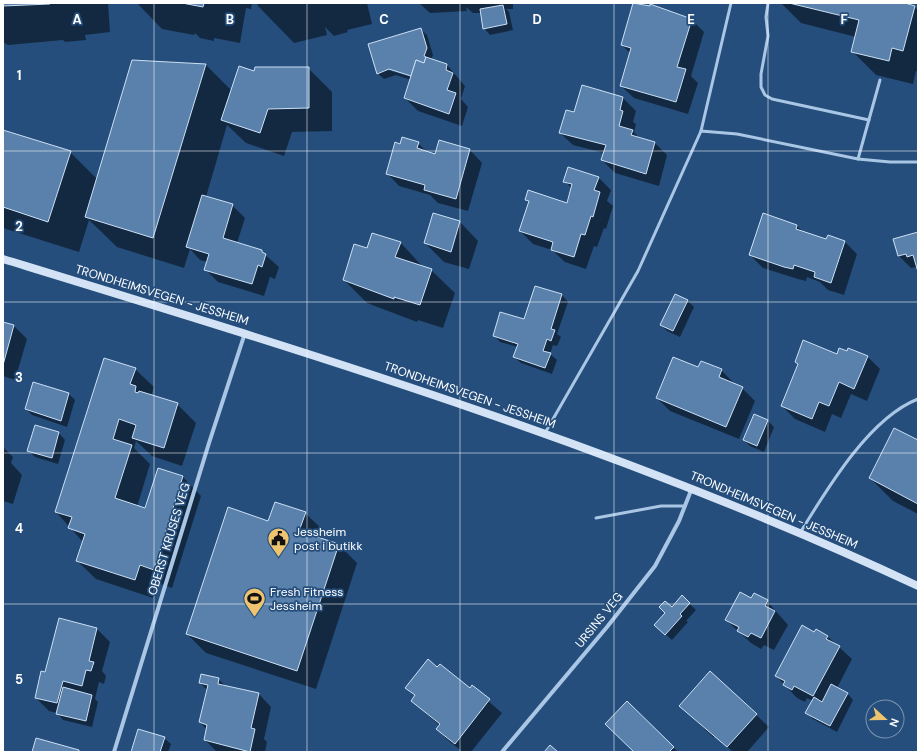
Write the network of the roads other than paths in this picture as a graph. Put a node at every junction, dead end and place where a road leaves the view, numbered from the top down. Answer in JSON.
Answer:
{"nodes":[{"id":1,"x":731,"y":3,"type":"edge"},
{"id":2,"x":768,"y":3,"type":"edge"},
{"id":3,"x":880,"y":80,"type":"dead end"},
{"id":4,"x":869,"y":120,"type":"junction"},
{"id":5,"x":701,"y":132,"type":"junction"},
{"id":6,"x":858,"y":159,"type":"junction"},
{"id":7,"x":918,"y":162,"type":"edge"},
{"id":8,"x":3,"y":258,"type":"edge"},
{"id":9,"x":245,"y":333,"type":"junction"},
{"id":10,"x":918,"y":399,"type":"edge"},
{"id":11,"x":545,"y":433,"type":"junction"},
{"id":12,"x":692,"y":488,"type":"junction"},
{"id":13,"x":685,"y":506,"type":"junction"},
{"id":14,"x":596,"y":518,"type":"dead end"},
{"id":15,"x":800,"y":533,"type":"junction"},
{"id":16,"x":918,"y":586,"type":"edge"},
{"id":17,"x":114,"y":752,"type":"edge"},
{"id":18,"x":502,"y":752,"type":"edge"}],
"edges":[{"from":1,"to":5,"type":"lane"},
{"from":2,"to":4,"type":"lane"},
{"from":3,"to":4,"type":"lane"},
{"from":4,"to":6,"type":"lane"},
{"from":5,"to":6,"type":"lane"},
{"from":5,"to":11,"type":"lane"},
{"from":6,"to":7,"type":"lane"},
{"from":8,"to":9,"type":"main road","name":"TRONDHEIMSVEGEN - JESSHEIM"},
{"from":9,"to":11,"type":"main road","name":"TRONDHEIMSVEGEN - JESSHEIM"},
{"from":9,"to":17,"type":"street","name":"OBERST KRUSES VEG"},
{"from":10,"to":15,"type":"lane"},
{"from":11,"to":12,"type":"main road","name":"TRONDHEIMSVEGEN - JESSHEIM"},
{"from":12,"to":13,"type":"street","name":"URSINS VEG"},
{"from":12,"to":15,"type":"main road","name":"TRONDHEIMSVEGEN - JESSHEIM"},
{"from":13,"to":14,"type":"lane"},
{"from":13,"to":18,"type":"street","name":"URSINS VEG"},
{"from":15,"to":16,"type":"main road","name":"TRONDHEIMSVEGEN - JESSHEIM"}]}
